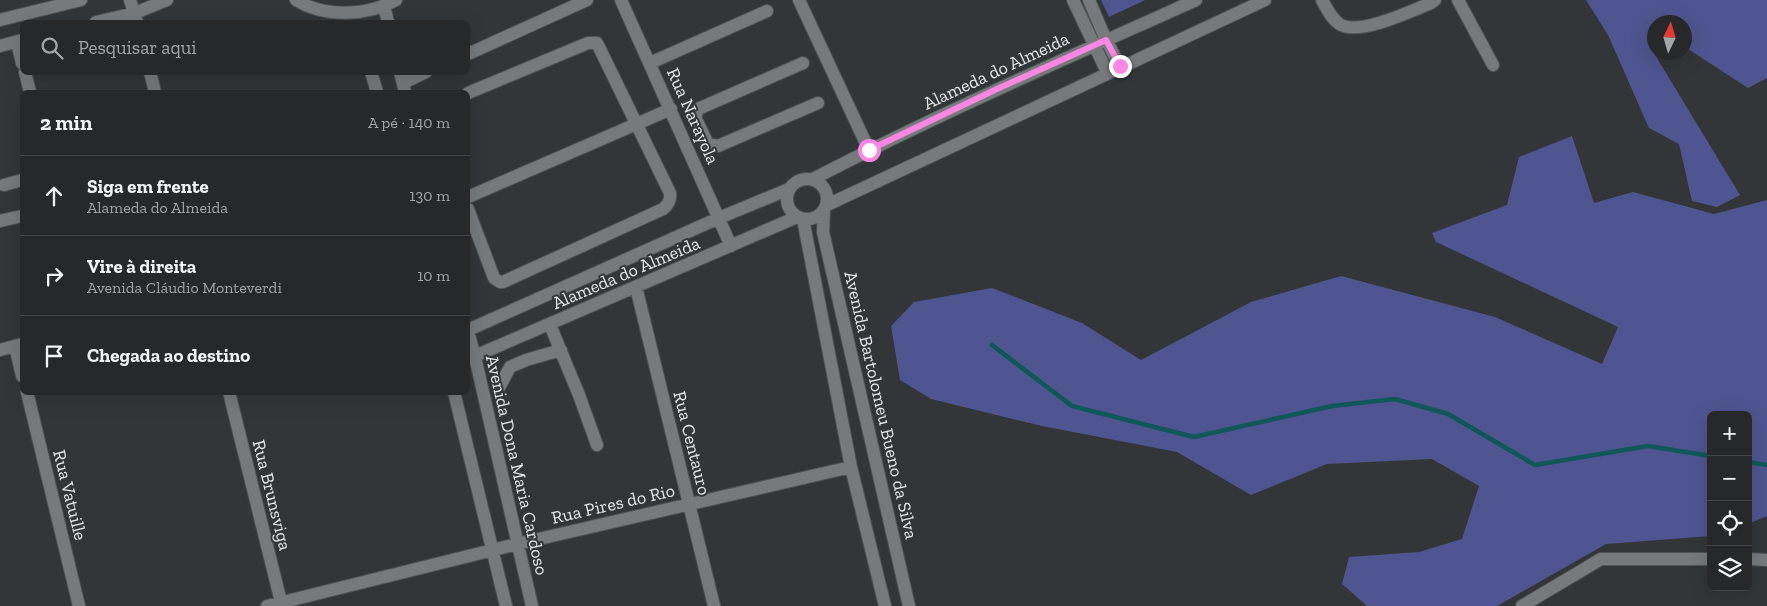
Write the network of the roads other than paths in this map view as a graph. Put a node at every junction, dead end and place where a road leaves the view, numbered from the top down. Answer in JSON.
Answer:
{"nodes":[{"id":1,"x":81,"y":0,"type":"edge"},
{"id":2,"x":130,"y":0,"type":"edge"},
{"id":3,"x":167,"y":0,"type":"edge"},
{"id":4,"x":296,"y":0,"type":"edge"},
{"id":5,"x":396,"y":0,"type":"edge"},
{"id":6,"x":587,"y":0,"type":"edge"},
{"id":7,"x":621,"y":0,"type":"edge"},
{"id":8,"x":799,"y":0,"type":"edge"},
{"id":9,"x":1073,"y":0,"type":"edge"},
{"id":10,"x":1089,"y":0,"type":"edge"},
{"id":11,"x":1196,"y":0,"type":"edge"},
{"id":12,"x":1265,"y":0,"type":"edge"},
{"id":13,"x":1322,"y":0,"type":"edge"},
{"id":14,"x":1435,"y":0,"type":"edge"},
{"id":15,"x":1458,"y":0,"type":"edge"},
{"id":16,"x":384,"y":6,"type":"junction"},
{"id":17,"x":767,"y":11,"type":"dead end"},
{"id":18,"x":357,"y":17,"type":"edge"},
{"id":19,"x":136,"y":18,"type":"edge"},
{"id":20,"x":0,"y":20,"type":"edge"},
{"id":21,"x":116,"y":20,"type":"edge"},
{"id":22,"x":388,"y":20,"type":"edge"},
{"id":23,"x":20,"y":41,"type":"edge"},
{"id":24,"x":1101,"y":43,"type":"junction"},
{"id":25,"x":0,"y":46,"type":"edge"},
{"id":26,"x":470,"y":53,"type":"edge"},
{"id":27,"x":803,"y":62,"type":"dead end"},
{"id":28,"x":650,"y":63,"type":"junction"},
{"id":29,"x":1493,"y":65,"type":"dead end"},
{"id":30,"x":1120,"y":66,"type":"junction"},
{"id":31,"x":1108,"y":72,"type":"junction"},
{"id":32,"x":26,"y":75,"type":"edge"},
{"id":33,"x":151,"y":75,"type":"edge"},
{"id":34,"x":372,"y":75,"type":"edge"},
{"id":35,"x":420,"y":75,"type":"edge"},
{"id":36,"x":403,"y":83,"type":"edge"},
{"id":37,"x":30,"y":90,"type":"edge"},
{"id":38,"x":154,"y":90,"type":"edge"},
{"id":39,"x":376,"y":90,"type":"edge"},
{"id":40,"x":470,"y":93,"type":"edge"},
{"id":41,"x":818,"y":103,"type":"dead end"},
{"id":42,"x":671,"y":109,"type":"junction"},
{"id":43,"x":637,"y":125,"type":"junction"},
{"id":44,"x":701,"y":129,"type":"junction"},
{"id":45,"x":684,"y":138,"type":"junction"},
{"id":46,"x":869,"y":150,"type":"junction"},
{"id":47,"x":813,"y":179,"type":"junction"},
{"id":48,"x":20,"y":181,"type":"edge"},
{"id":49,"x":4,"y":185,"type":"dead end"},
{"id":50,"x":789,"y":188,"type":"junction"},
{"id":51,"x":470,"y":196,"type":"edge"},
{"id":52,"x":825,"y":208,"type":"junction"},
{"id":53,"x":470,"y":213,"type":"edge"},
{"id":54,"x":20,"y":216,"type":"edge"},
{"id":55,"x":719,"y":218,"type":"junction"},
{"id":56,"x":800,"y":218,"type":"junction"},
{"id":57,"x":0,"y":221,"type":"edge"},
{"id":58,"x":732,"y":246,"type":"junction"},
{"id":59,"x":636,"y":287,"type":"junction"},
{"id":60,"x":550,"y":325,"type":"junction"},
{"id":61,"x":470,"y":330,"type":"edge"},
{"id":62,"x":19,"y":345,"type":"edge"},
{"id":63,"x":0,"y":350,"type":"edge"},
{"id":64,"x":561,"y":350,"type":"junction"},
{"id":65,"x":471,"y":358,"type":"edge"},
{"id":66,"x":500,"y":386,"type":"dead end"},
{"id":67,"x":28,"y":395,"type":"edge"},
{"id":68,"x":230,"y":395,"type":"edge"},
{"id":69,"x":455,"y":395,"type":"edge"},
{"id":70,"x":597,"y":446,"type":"dead end"},
{"id":71,"x":851,"y":467,"type":"junction"},
{"id":72,"x":689,"y":505,"type":"junction"},
{"id":73,"x":517,"y":544,"type":"junction"},
{"id":74,"x":492,"y":550,"type":"junction"},
{"id":75,"x":1707,"y":559,"type":"edge"},
{"id":76,"x":1752,"y":559,"type":"edge"},
{"id":77,"x":1767,"y":560,"type":"edge"},
{"id":78,"x":281,"y":604,"type":"edge"},
{"id":79,"x":79,"y":606,"type":"edge"},
{"id":80,"x":267,"y":606,"type":"edge"},
{"id":81,"x":506,"y":606,"type":"edge"},
{"id":82,"x":532,"y":606,"type":"edge"},
{"id":83,"x":714,"y":606,"type":"edge"},
{"id":84,"x":885,"y":606,"type":"edge"},
{"id":85,"x":909,"y":606,"type":"edge"},
{"id":86,"x":1522,"y":606,"type":"edge"}],
"edges":[{"from":1,"to":20,"type":"street"},
{"from":2,"to":19,"type":"street"},
{"from":3,"to":19,"type":"street"},
{"from":4,"to":18,"type":"street"},
{"from":5,"to":16,"type":"street"},
{"from":6,"to":26,"type":"street"},
{"from":7,"to":28,"type":"street","name":"Rua Narayola"},
{"from":8,"to":46,"type":"street"},
{"from":9,"to":24,"type":"street"},
{"from":10,"to":24,"type":"street"},
{"from":11,"to":24,"type":"street","name":"Alameda do Almeida"},
{"from":12,"to":30,"type":"street"},
{"from":13,"to":14,"type":"street"},
{"from":15,"to":29,"type":"street"},
{"from":16,"to":18,"type":"street"},
{"from":16,"to":22,"type":"street"},
{"from":17,"to":28,"type":"street"},
{"from":19,"to":21,"type":"street"},
{"from":23,"to":25,"type":"street"},
{"from":24,"to":30,"type":"street"},
{"from":24,"to":31,"type":"street"},
{"from":24,"to":46,"type":"street","name":"Alameda do Almeida"},
{"from":27,"to":44,"type":"street"},
{"from":28,"to":42,"type":"street","name":"Rua Narayola"},
{"from":30,"to":31,"type":"street"},
{"from":31,"to":52,"type":"street"},
{"from":32,"to":37,"type":"street"},
{"from":33,"to":38,"type":"street"},
{"from":34,"to":39,"type":"street"},
{"from":35,"to":36,"type":"street"},
{"from":40,"to":43,"type":"street"},
{"from":41,"to":44,"type":"street"},
{"from":42,"to":43,"type":"street"},
{"from":42,"to":45,"type":"street","name":"Rua Narayola"},
{"from":43,"to":51,"type":"street"},
{"from":43,"to":53,"type":"street"},
{"from":44,"to":45,"type":"street"},
{"from":45,"to":55,"type":"street","name":"Rua Narayola"},
{"from":46,"to":47,"type":"street","name":"Alameda do Almeida"},
{"from":47,"to":50,"type":"street"},
{"from":47,"to":52,"type":"street"},
{"from":48,"to":49,"type":"street"},
{"from":50,"to":55,"type":"street","name":"Alameda do Almeida"},
{"from":50,"to":56,"type":"street"},
{"from":52,"to":56,"type":"street"},
{"from":52,"to":85,"type":"street","name":"Avenida Bartolomeu Bueno da Silva"},
{"from":54,"to":57,"type":"street"},
{"from":55,"to":58,"type":"street","name":"Rua Narayola"},
{"from":55,"to":61,"type":"street","name":"Alameda do Almeida"},
{"from":56,"to":58,"type":"street","name":"Alameda do Almeida"},
{"from":56,"to":71,"type":"street","name":"Avenida Bartolomeu Bueno da Silva"},
{"from":58,"to":59,"type":"street","name":"Alameda do Almeida"},
{"from":59,"to":60,"type":"street","name":"Alameda do Almeida"},
{"from":59,"to":72,"type":"street","name":"Rua Centauro"},
{"from":60,"to":64,"type":"street"},
{"from":60,"to":65,"type":"street","name":"Alameda do Almeida"},
{"from":62,"to":63,"type":"street"},
{"from":64,"to":66,"type":"street"},
{"from":64,"to":70,"type":"street"},
{"from":65,"to":73,"type":"street","name":"Avenida Dona Maria Cardoso"},
{"from":67,"to":79,"type":"street","name":"Rua Vatuille"},
{"from":68,"to":78,"type":"street","name":"Rua Brunsviga"},
{"from":69,"to":74,"type":"street"},
{"from":71,"to":72,"type":"street","name":"Rua Pires do Rio"},
{"from":71,"to":84,"type":"street","name":"Avenida Bartolomeu Bueno da Silva"},
{"from":72,"to":73,"type":"street","name":"Rua Pires do Rio"},
{"from":72,"to":83,"type":"street","name":"Rua Centauro"},
{"from":73,"to":74,"type":"street","name":"Rua Pires do Rio"},
{"from":73,"to":82,"type":"street","name":"Avenida Dona Maria Cardoso"},
{"from":74,"to":78,"type":"street","name":"Rua Pires do Rio"},
{"from":74,"to":81,"type":"street"},
{"from":75,"to":86,"type":"street"},
{"from":76,"to":77,"type":"street"},
{"from":78,"to":80,"type":"street","name":"Rua Pires do Rio"}]}
